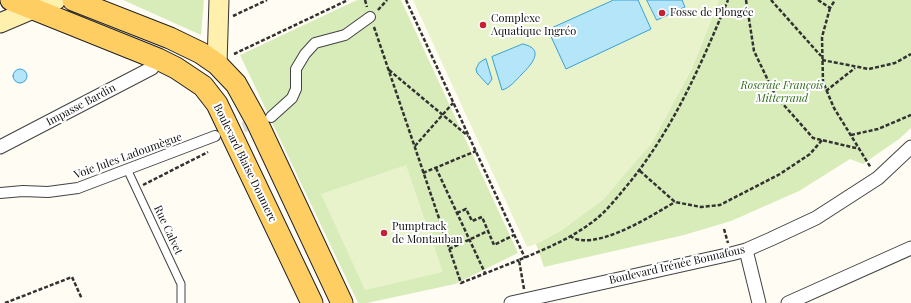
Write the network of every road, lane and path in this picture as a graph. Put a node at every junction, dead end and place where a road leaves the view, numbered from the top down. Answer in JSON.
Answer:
{"nodes":[{"id":1,"x":4,"y":0,"type":"edge"},
{"id":2,"x":11,"y":0,"type":"edge"},
{"id":3,"x":56,"y":0,"type":"edge"},
{"id":4,"x":73,"y":0,"type":"edge"},
{"id":5,"x":219,"y":0,"type":"edge"},
{"id":6,"x":267,"y":0,"type":"edge"},
{"id":7,"x":348,"y":0,"type":"edge"},
{"id":8,"x":364,"y":0,"type":"edge"},
{"id":9,"x":406,"y":0,"type":"edge"},
{"id":10,"x":728,"y":0,"type":"edge"},
{"id":11,"x":746,"y":0,"type":"edge"},
{"id":12,"x":771,"y":0,"type":"edge"},
{"id":13,"x":818,"y":0,"type":"edge"},
{"id":14,"x":835,"y":0,"type":"edge"},
{"id":15,"x":0,"y":2,"type":"edge"},
{"id":16,"x":830,"y":8,"type":"junction"},
{"id":17,"x":33,"y":9,"type":"junction"},
{"id":18,"x":233,"y":16,"type":"dead end"},
{"id":19,"x":370,"y":17,"type":"junction"},
{"id":20,"x":0,"y":23,"type":"edge"},
{"id":21,"x":234,"y":54,"type":"dead end"},
{"id":22,"x":911,"y":54,"type":"edge"},
{"id":23,"x":158,"y":58,"type":"junction"},
{"id":24,"x":822,"y":58,"type":"junction"},
{"id":25,"x":217,"y":64,"type":"junction"},
{"id":26,"x":855,"y":67,"type":"junction"},
{"id":27,"x":388,"y":69,"type":"junction"},
{"id":28,"x":826,"y":90,"type":"junction"},
{"id":29,"x":453,"y":103,"type":"junction"},
{"id":30,"x":443,"y":115,"type":"junction"},
{"id":31,"x":911,"y":115,"type":"edge"},
{"id":32,"x":271,"y":117,"type":"tunnel mouth"},
{"id":33,"x":851,"y":135,"type":"junction"},
{"id":34,"x":224,"y":138,"type":"junction"},
{"id":35,"x":470,"y":138,"type":"junction"},
{"id":36,"x":822,"y":140,"type":"junction"},
{"id":37,"x":0,"y":147,"type":"edge"},
{"id":38,"x":414,"y":147,"type":"junction"},
{"id":39,"x":911,"y":147,"type":"edge"},
{"id":40,"x":860,"y":150,"type":"junction"},
{"id":41,"x":476,"y":151,"type":"junction"},
{"id":42,"x":436,"y":168,"type":"junction"},
{"id":43,"x":127,"y":169,"type":"junction"},
{"id":44,"x":640,"y":171,"type":"junction"},
{"id":45,"x":423,"y":173,"type":"junction"},
{"id":46,"x":878,"y":178,"type":"junction"},
{"id":47,"x":136,"y":188,"type":"junction"},
{"id":48,"x":0,"y":193,"type":"edge"},
{"id":49,"x":674,"y":202,"type":"junction"},
{"id":50,"x":457,"y":213,"type":"junction"},
{"id":51,"x":488,"y":231,"type":"junction"},
{"id":52,"x":514,"y":235,"type":"junction"},
{"id":53,"x":570,"y":236,"type":"junction"},
{"id":54,"x":470,"y":239,"type":"junction"},
{"id":55,"x":911,"y":248,"type":"edge"},
{"id":56,"x":449,"y":249,"type":"junction"},
{"id":57,"x":746,"y":250,"type":"junction"},
{"id":58,"x":525,"y":258,"type":"junction"},
{"id":59,"x":518,"y":260,"type":"junction"},
{"id":60,"x":485,"y":273,"type":"junction"},
{"id":61,"x":82,"y":299,"type":"dead end"},
{"id":62,"x":526,"y":300,"type":"junction"},
{"id":63,"x":6,"y":303,"type":"edge"},
{"id":64,"x":181,"y":303,"type":"edge"},
{"id":65,"x":312,"y":303,"type":"edge"},
{"id":66,"x":342,"y":303,"type":"edge"},
{"id":67,"x":511,"y":303,"type":"edge"},
{"id":68,"x":759,"y":303,"type":"edge"},
{"id":69,"x":788,"y":303,"type":"edge"}],
"edges":[{"from":1,"to":15,"type":"main road"},
{"from":2,"to":17,"type":"main road","name":"Boulevard Blaise Doumerc"},
{"from":3,"to":17,"type":"main road"},
{"from":4,"to":25,"type":"main road"},
{"from":5,"to":25,"type":"main road"},
{"from":6,"to":18,"type":"path"},
{"from":7,"to":21,"type":"path"},
{"from":8,"to":19,"type":"path"},
{"from":9,"to":29,"type":"path"},
{"from":10,"to":44,"type":"path"},
{"from":11,"to":36,"type":"path"},
{"from":12,"to":24,"type":"path"},
{"from":13,"to":16,"type":"path"},
{"from":14,"to":16,"type":"path"},
{"from":16,"to":24,"type":"path"},
{"from":17,"to":20,"type":"main road"},
{"from":17,"to":23,"type":"main road","name":"Boulevard Blaise Doumerc"},
{"from":19,"to":27,"type":"path"},
{"from":19,"to":32,"type":"street"},
{"from":22,"to":26,"type":"path"},
{"from":23,"to":34,"type":"main road","name":"Boulevard Blaise Doumerc"},
{"from":23,"to":37,"type":"street","name":"Impasse Bardin"},
{"from":24,"to":26,"type":"path"},
{"from":24,"to":28,"type":"path"},
{"from":25,"to":66,"type":"main road"},
{"from":26,"to":28,"type":"path"},
{"from":27,"to":30,"type":"path"},
{"from":27,"to":38,"type":"path"},
{"from":28,"to":33,"type":"path"},
{"from":29,"to":30,"type":"path"},
{"from":29,"to":35,"type":"path"},
{"from":30,"to":35,"type":"path"},
{"from":30,"to":38,"type":"path"},
{"from":31,"to":33,"type":"path"},
{"from":33,"to":40,"type":"path"},
{"from":34,"to":43,"type":"street","name":"Voie Jules Ladoumègue"},
{"from":34,"to":47,"type":"path"},
{"from":34,"to":65,"type":"main road","name":"Boulevard Blaise Doumerc"},
{"from":35,"to":41,"type":"path"},
{"from":36,"to":40,"type":"path"},
{"from":36,"to":49,"type":"path"},
{"from":38,"to":45,"type":"path"},
{"from":39,"to":46,"type":"street","name":"Boulevard Irénée Bonnafous"},
{"from":40,"to":46,"type":"path"},
{"from":41,"to":42,"type":"path"},
{"from":41,"to":52,"type":"path"},
{"from":42,"to":45,"type":"path"},
{"from":42,"to":50,"type":"path"},
{"from":43,"to":47,"type":"lane","name":"Rue Calvet"},
{"from":43,"to":48,"type":"street","name":"Voie Jules Ladoumègue"},
{"from":44,"to":49,"type":"path"},
{"from":44,"to":53,"type":"path"},
{"from":45,"to":56,"type":"path"},
{"from":46,"to":57,"type":"street","name":"Boulevard Irénée Bonnafous"},
{"from":47,"to":64,"type":"lane","name":"Rue Calvet"},
{"from":49,"to":53,"type":"path"},
{"from":50,"to":51,"type":"path"},
{"from":50,"to":54,"type":"path"},
{"from":51,"to":52,"type":"path"},
{"from":51,"to":54,"type":"path"},
{"from":52,"to":58,"type":"path"},
{"from":53,"to":58,"type":"path"},
{"from":54,"to":56,"type":"path"},
{"from":54,"to":60,"type":"path"},
{"from":55,"to":69,"type":"street"},
{"from":56,"to":60,"type":"path"},
{"from":57,"to":62,"type":"street","name":"Boulevard Irénée Bonnafous"},
{"from":57,"to":68,"type":"street"},
{"from":58,"to":59,"type":"path"},
{"from":59,"to":60,"type":"path"},
{"from":59,"to":62,"type":"path"},
{"from":61,"to":63,"type":"path"},
{"from":62,"to":67,"type":"street","name":"Boulevard Irénée Bonnafous"}]}
